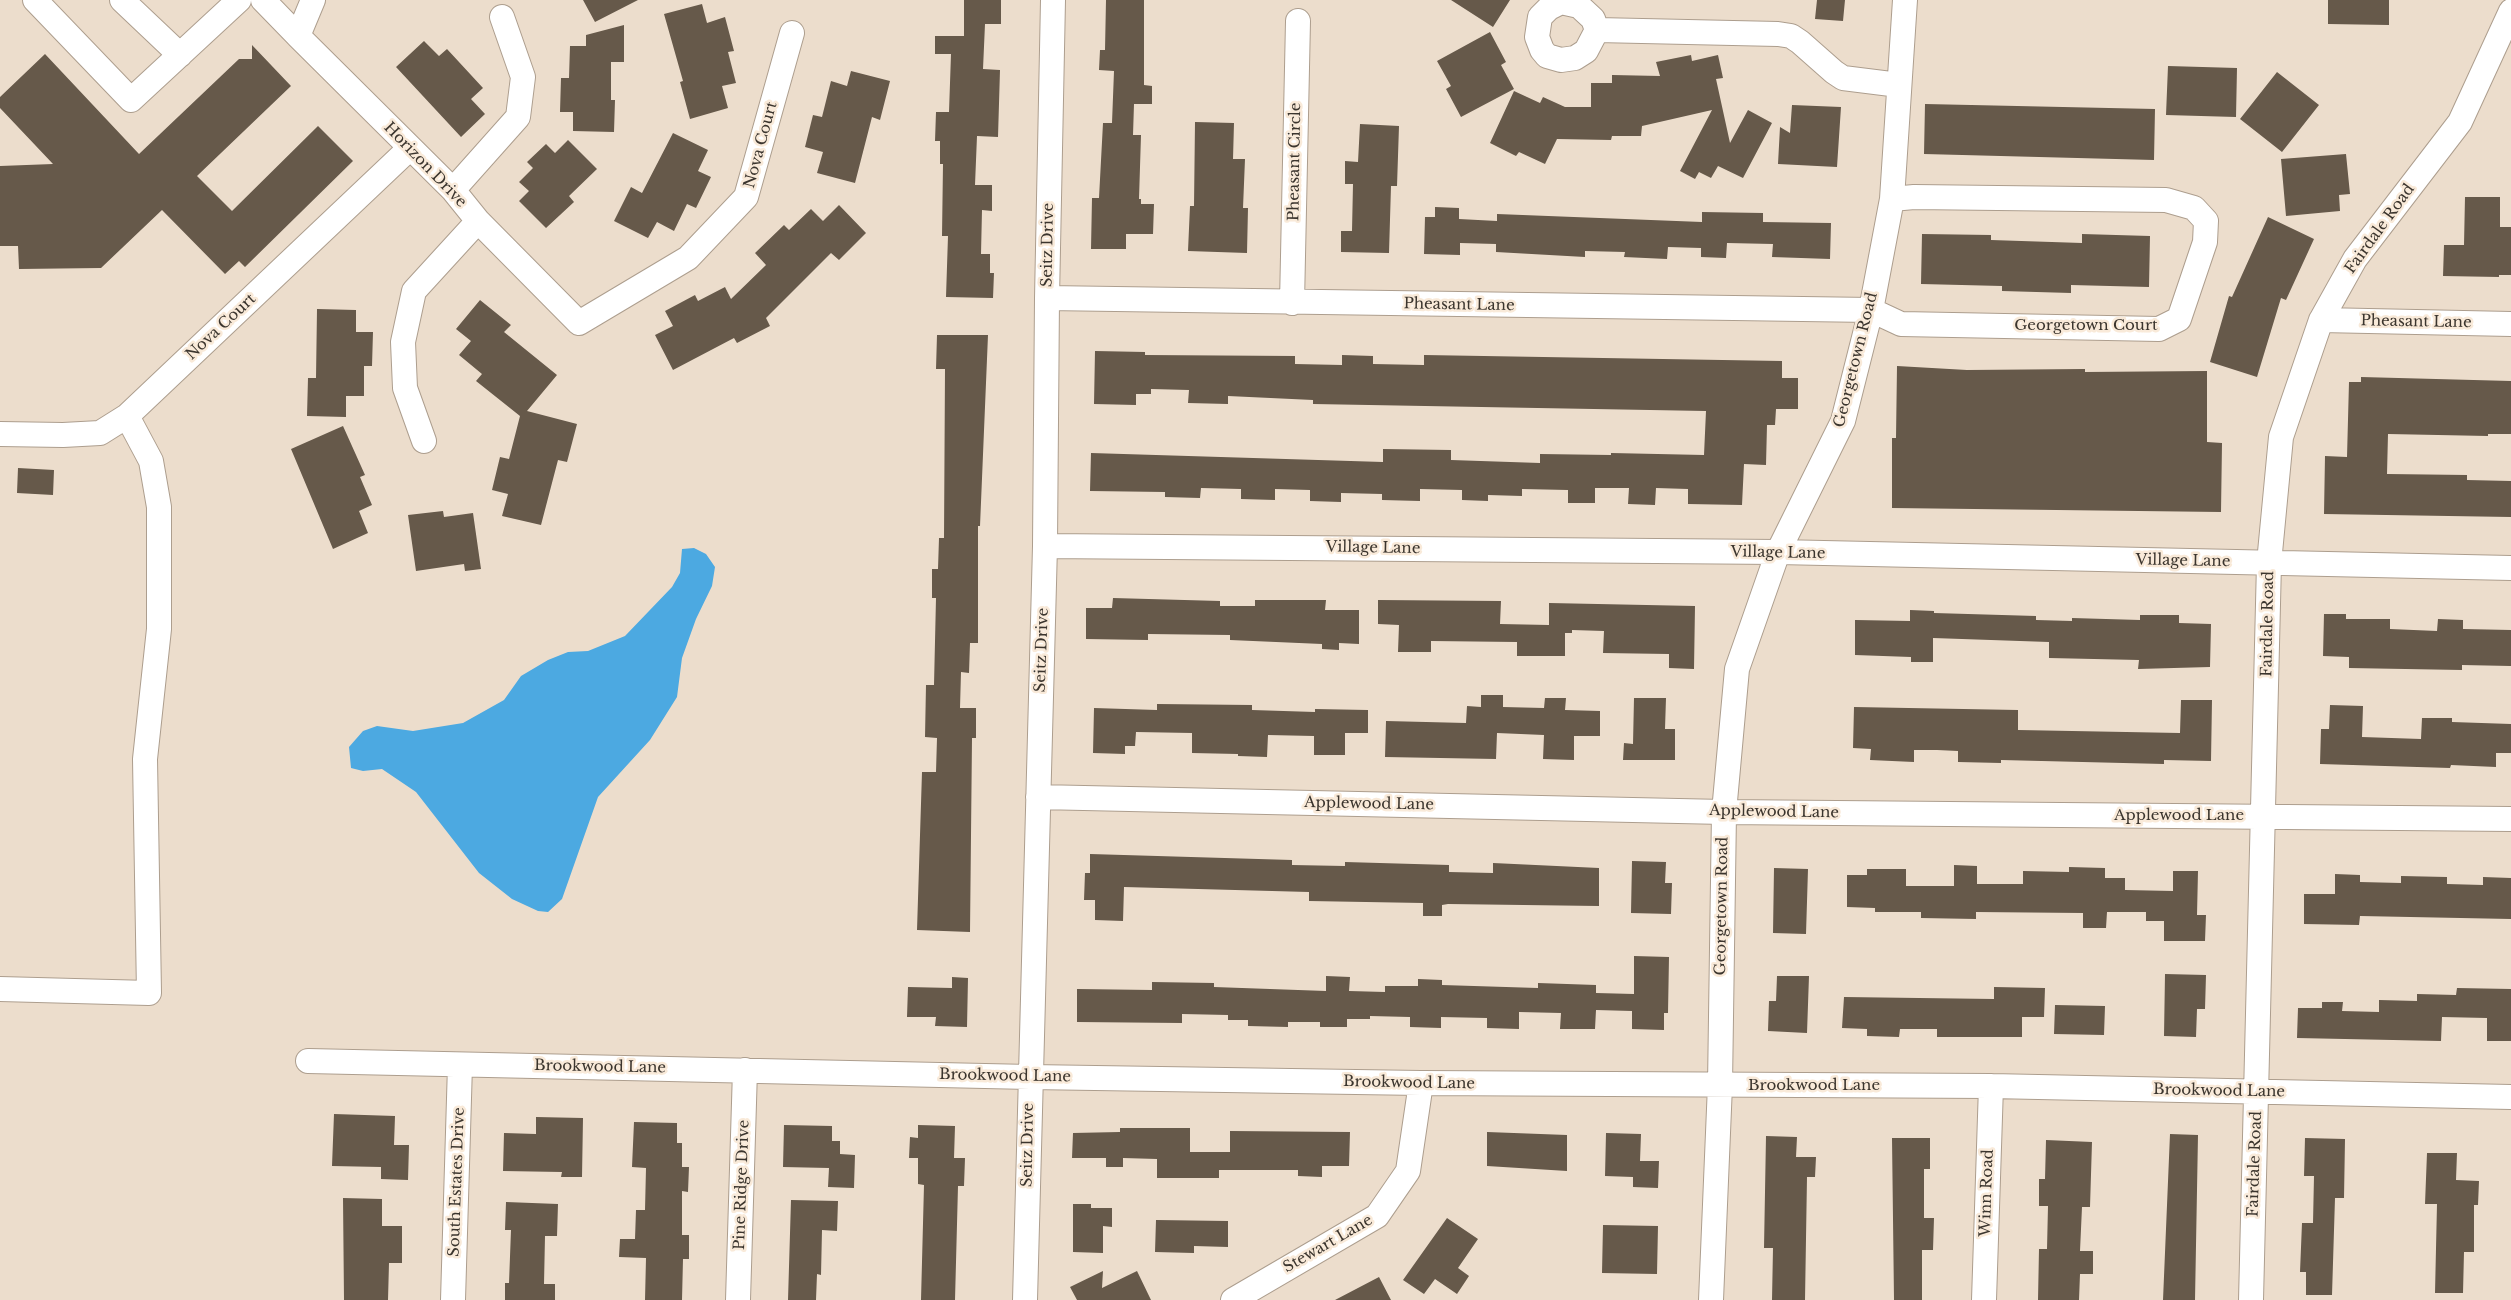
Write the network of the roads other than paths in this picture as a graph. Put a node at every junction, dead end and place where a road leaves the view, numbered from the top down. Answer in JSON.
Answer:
{"nodes":[{"id":1,"x":35,"y":0,"type":"edge"},
{"id":2,"x":122,"y":0,"type":"edge"},
{"id":3,"x":239,"y":0,"type":"edge"},
{"id":4,"x":263,"y":0,"type":"edge"},
{"id":5,"x":313,"y":0,"type":"edge"},
{"id":6,"x":1053,"y":0,"type":"edge"},
{"id":7,"x":1905,"y":0,"type":"edge"},
{"id":8,"x":2511,"y":11,"type":"edge"},
{"id":9,"x":502,"y":17,"type":"dead end"},
{"id":10,"x":1298,"y":21,"type":"dead end"},
{"id":11,"x":1597,"y":30,"type":"dead end"},
{"id":12,"x":792,"y":33,"type":"dead end"},
{"id":13,"x":298,"y":36,"type":"junction"},
{"id":14,"x":2506,"y":37,"type":"edge"},
{"id":15,"x":180,"y":55,"type":"junction"},
{"id":16,"x":1899,"y":85,"type":"junction"},
{"id":17,"x":410,"y":148,"type":"junction"},
{"id":18,"x":453,"y":190,"type":"junction"},
{"id":19,"x":1892,"y":199,"type":"junction"},
{"id":20,"x":478,"y":221,"type":"junction"},
{"id":21,"x":1047,"y":298,"type":"junction"},
{"id":22,"x":1292,"y":304,"type":"junction"},
{"id":23,"x":1870,"y":310,"type":"junction"},
{"id":24,"x":2321,"y":320,"type":"junction"},
{"id":25,"x":579,"y":323,"type":"joint"},
{"id":26,"x":2511,"y":324,"type":"edge"},
{"id":27,"x":127,"y":416,"type":"junction"},
{"id":28,"x":0,"y":434,"type":"edge"},
{"id":29,"x":424,"y":441,"type":"dead end"},
{"id":30,"x":1045,"y":546,"type":"junction"},
{"id":31,"x":1778,"y":552,"type":"junction"},
{"id":32,"x":2269,"y":564,"type":"junction"},
{"id":33,"x":2511,"y":568,"type":"edge"},
{"id":34,"x":1038,"y":797,"type":"junction"},
{"id":35,"x":1724,"y":812,"type":"junction"},
{"id":36,"x":2263,"y":817,"type":"junction"},
{"id":37,"x":2511,"y":819,"type":"edge"},
{"id":38,"x":0,"y":989,"type":"edge"},
{"id":39,"x":308,"y":1061,"type":"dead end"},
{"id":40,"x":460,"y":1065,"type":"junction"},
{"id":41,"x":745,"y":1070,"type":"junction"},
{"id":42,"x":1030,"y":1077,"type":"junction"},
{"id":43,"x":1420,"y":1083,"type":"junction"},
{"id":44,"x":1720,"y":1085,"type":"junction"},
{"id":45,"x":1991,"y":1086,"type":"junction"},
{"id":46,"x":2257,"y":1091,"type":"junction"},
{"id":47,"x":2511,"y":1097,"type":"edge"},
{"id":48,"x":453,"y":1300,"type":"edge"},
{"id":49,"x":738,"y":1300,"type":"edge"},
{"id":50,"x":1025,"y":1300,"type":"edge"},
{"id":51,"x":1232,"y":1300,"type":"edge"},
{"id":52,"x":1711,"y":1300,"type":"edge"},
{"id":53,"x":1984,"y":1300,"type":"edge"},
{"id":54,"x":2251,"y":1300,"type":"edge"}],
"edges":[{"from":1,"to":15,"type":"street"},
{"from":2,"to":15,"type":"street"},
{"from":3,"to":15,"type":"street"},
{"from":4,"to":13,"type":"street","name":"Horizon Drive"},
{"from":5,"to":13,"type":"street"},
{"from":6,"to":21,"type":"street","name":"Seitz Drive"},
{"from":7,"to":16,"type":"street","name":"Georgetown Road"},
{"from":8,"to":14,"type":"street","name":"Fairdale Road"},
{"from":9,"to":18,"type":"street"},
{"from":10,"to":22,"type":"street","name":"Pheasant Circle"},
{"from":11,"to":16,"type":"street"},
{"from":12,"to":25,"type":"street","name":"Nova Court"},
{"from":13,"to":17,"type":"street","name":"Horizon Drive"},
{"from":14,"to":24,"type":"street","name":"Fairdale Road"},
{"from":16,"to":19,"type":"street","name":"Georgetown Road"},
{"from":17,"to":18,"type":"street","name":"Horizon Drive"},
{"from":17,"to":27,"type":"street","name":"Nova Court"},
{"from":18,"to":20,"type":"street","name":"Horizon Drive"},
{"from":19,"to":23,"type":"street","name":"Georgetown Road"},
{"from":19,"to":23,"type":"street","name":"Georgetown Court"},
{"from":20,"to":25,"type":"street","name":"Horizon Drive"},
{"from":20,"to":29,"type":"street"},
{"from":21,"to":22,"type":"street","name":"Pheasant Lane"},
{"from":21,"to":30,"type":"street","name":"Seitz Drive"},
{"from":22,"to":23,"type":"street","name":"Pheasant Lane"},
{"from":23,"to":31,"type":"street","name":"Georgetown Road"},
{"from":24,"to":26,"type":"street","name":"Pheasant Lane"},
{"from":24,"to":32,"type":"street","name":"Fairdale Road"},
{"from":27,"to":28,"type":"street","name":"Nova Court"},
{"from":27,"to":38,"type":"street"},
{"from":30,"to":31,"type":"street","name":"Village Lane"},
{"from":30,"to":34,"type":"street","name":"Seitz Drive"},
{"from":31,"to":32,"type":"street","name":"Village Lane"},
{"from":31,"to":35,"type":"street","name":"Georgetown Road"},
{"from":32,"to":33,"type":"street","name":"Village Lane"},
{"from":32,"to":36,"type":"street","name":"Fairdale Road"},
{"from":34,"to":35,"type":"street","name":"Applewood Lane"},
{"from":34,"to":42,"type":"street","name":"Seitz Drive"},
{"from":35,"to":36,"type":"street","name":"Applewood Lane"},
{"from":35,"to":44,"type":"street","name":"Georgetown Road"},
{"from":36,"to":37,"type":"street","name":"Applewood Lane"},
{"from":36,"to":46,"type":"street","name":"Fairdale Road"},
{"from":39,"to":40,"type":"street","name":"Brookwood Lane"},
{"from":40,"to":41,"type":"street","name":"Brookwood Lane"},
{"from":40,"to":48,"type":"street","name":"South Estates Drive"},
{"from":41,"to":42,"type":"street","name":"Brookwood Lane"},
{"from":41,"to":49,"type":"street","name":"Pine Ridge Drive"},
{"from":42,"to":43,"type":"street","name":"Brookwood Lane"},
{"from":42,"to":50,"type":"street","name":"Seitz Drive"},
{"from":43,"to":44,"type":"street","name":"Brookwood Lane"},
{"from":43,"to":51,"type":"street","name":"Stewart Lane"},
{"from":44,"to":45,"type":"street","name":"Brookwood Lane"},
{"from":44,"to":52,"type":"street","name":"Georgetown Road"},
{"from":45,"to":46,"type":"street","name":"Brookwood Lane"},
{"from":45,"to":53,"type":"street","name":"Winn Road"},
{"from":46,"to":47,"type":"street","name":"Brookwood Lane"},
{"from":46,"to":54,"type":"street","name":"Fairdale Road"}]}
